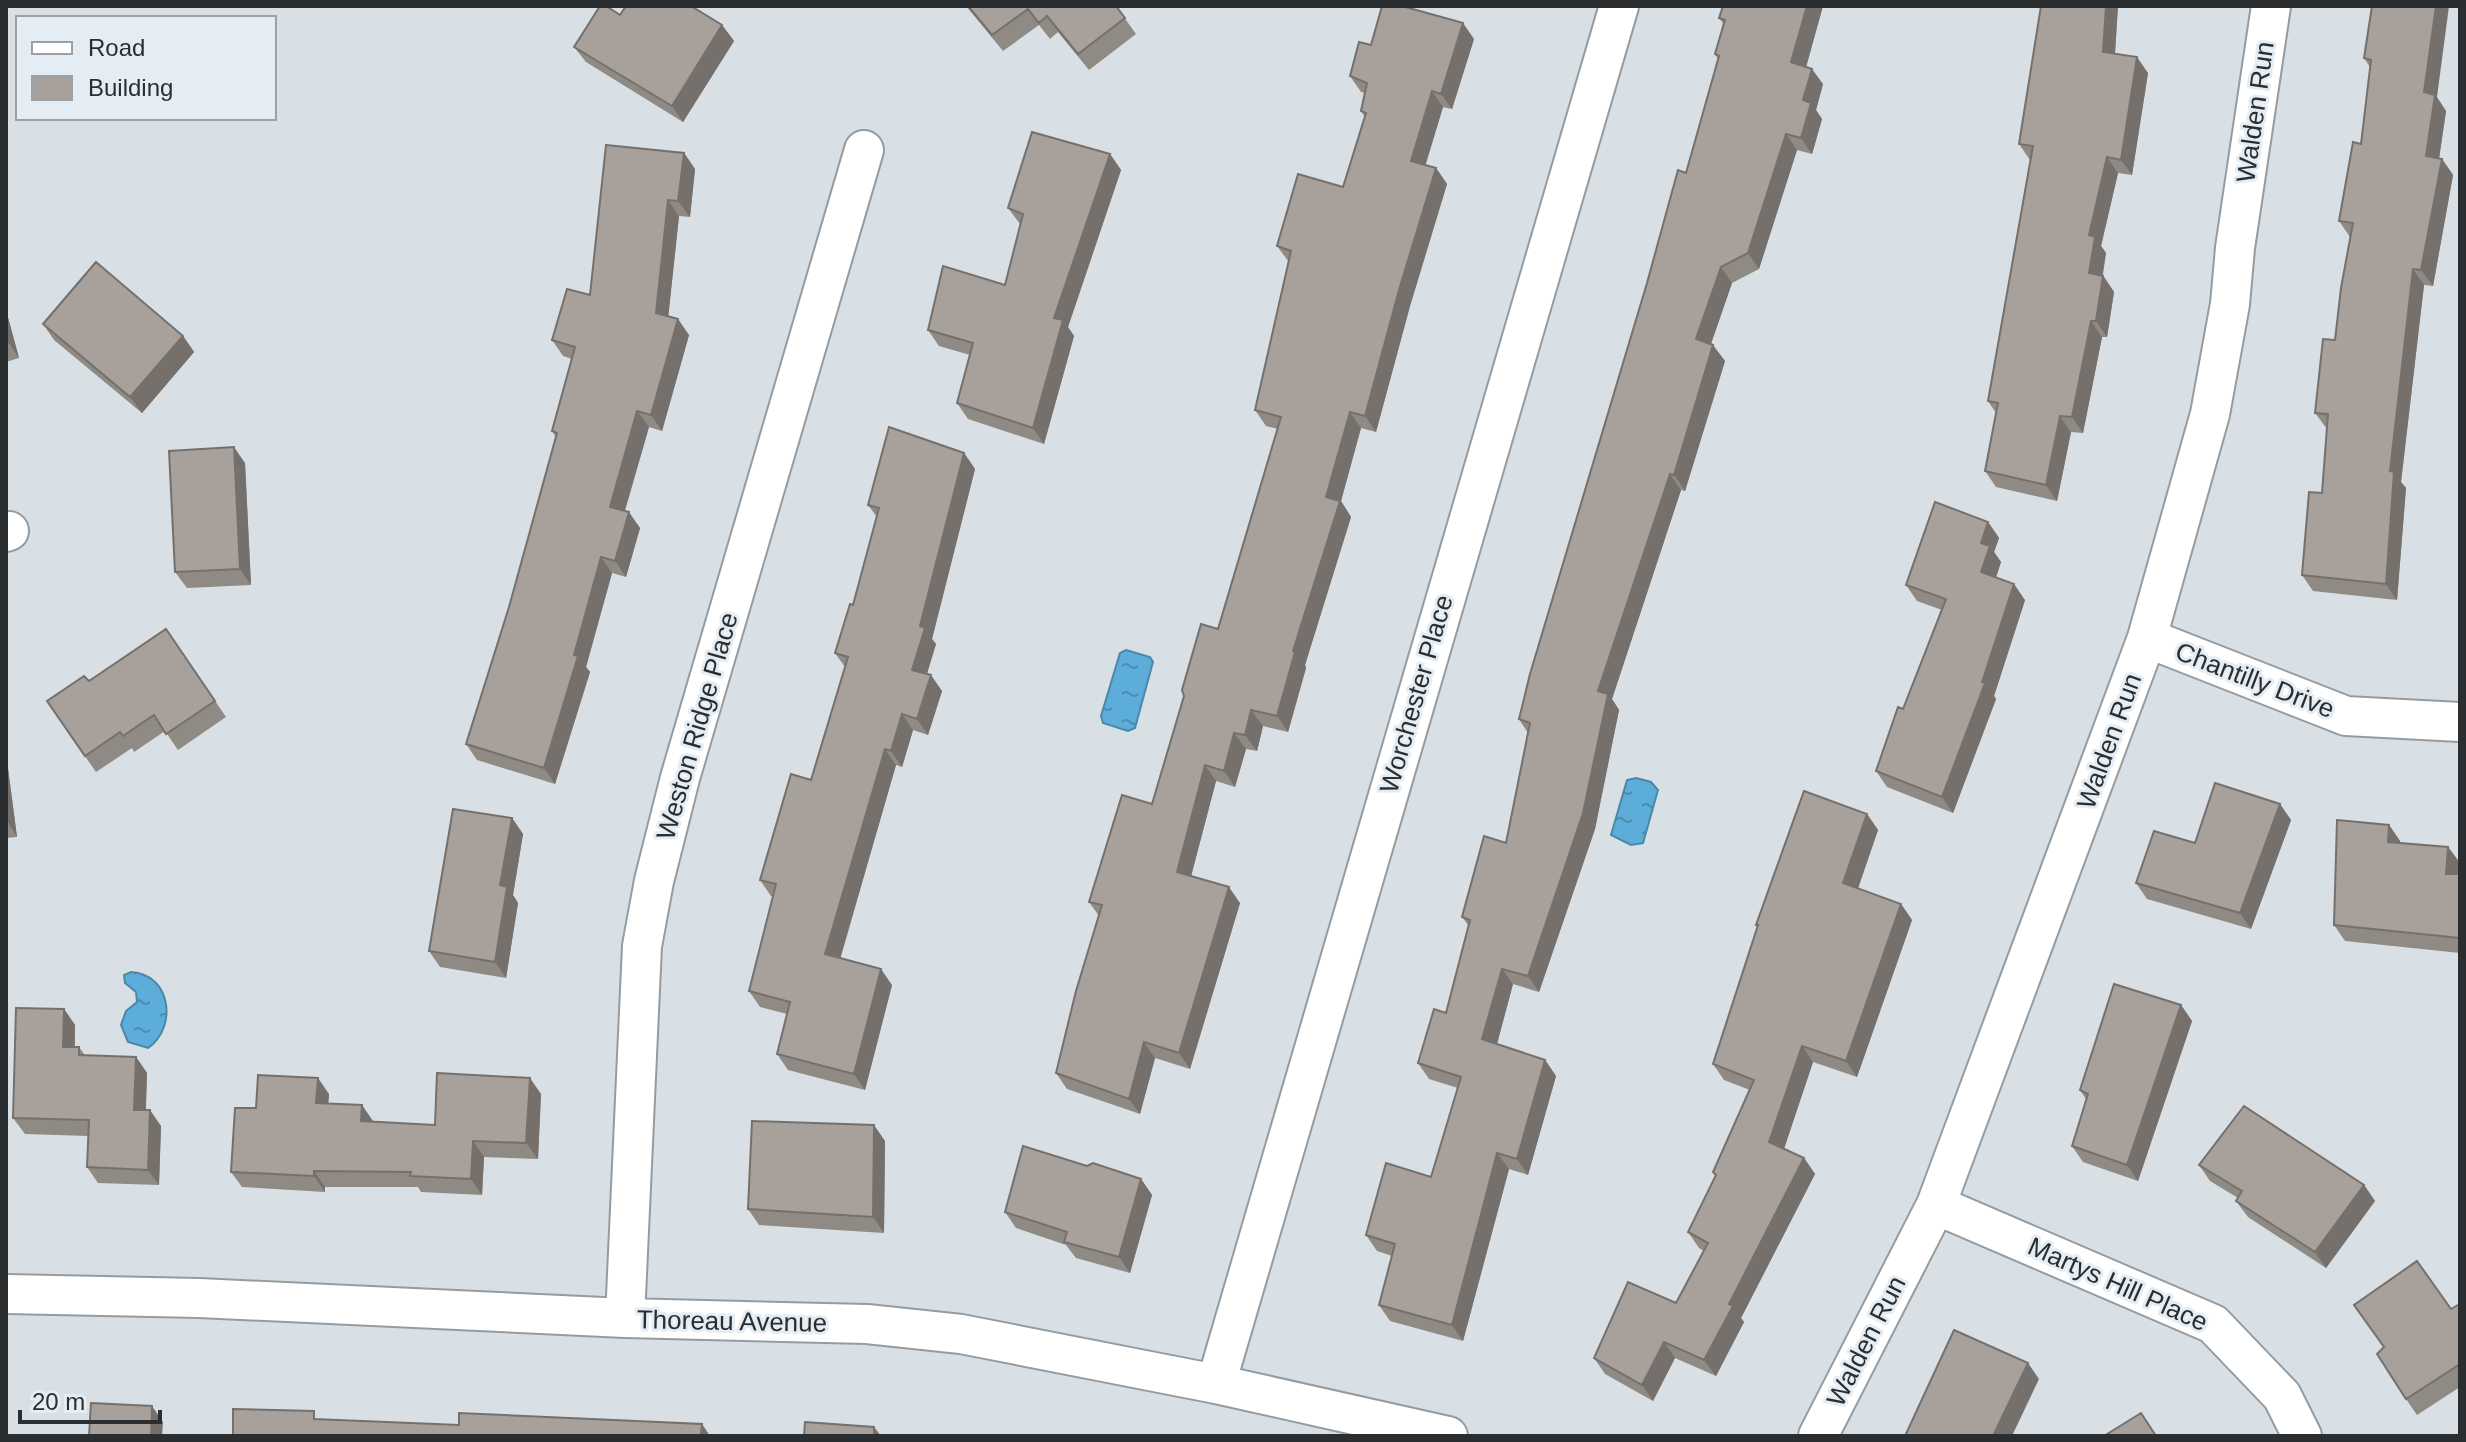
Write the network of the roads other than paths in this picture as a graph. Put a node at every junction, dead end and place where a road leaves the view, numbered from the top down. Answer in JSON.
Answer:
{"nodes":[{"id":1,"x":1619,"y":6,"type":"edge"},
{"id":2,"x":2271,"y":6,"type":"edge"},
{"id":3,"x":864,"y":150,"type":"dead end"},
{"id":4,"x":2147,"y":638,"type":"junction"},
{"id":5,"x":2460,"y":722,"type":"edge"},
{"id":6,"x":1936,"y":1205,"type":"junction"},
{"id":7,"x":6,"y":1294,"type":"edge"},
{"id":8,"x":625,"y":1318,"type":"junction"},
{"id":9,"x":1216,"y":1384,"type":"junction"},
{"id":10,"x":1448,"y":1436,"type":"edge"},
{"id":11,"x":1818,"y":1436,"type":"edge"},
{"id":12,"x":2302,"y":1436,"type":"edge"}],
"edges":[{"from":1,"to":9,"type":"street","name":"Worchester Place"},
{"from":2,"to":4,"type":"street","name":"Walden Run"},
{"from":3,"to":8,"type":"street","name":"Weston Ridge Place"},
{"from":4,"to":5,"type":"street","name":"Chantilly Drive"},
{"from":4,"to":6,"type":"street","name":"Walden Run"},
{"from":6,"to":11,"type":"street","name":"Walden Run"},
{"from":6,"to":12,"type":"street","name":"Martys Hill Place"},
{"from":7,"to":8,"type":"street","name":"Thoreau Avenue"},
{"from":8,"to":9,"type":"street","name":"Thoreau Avenue"},
{"from":9,"to":10,"type":"street","name":"Thoreau Avenue"}]}
